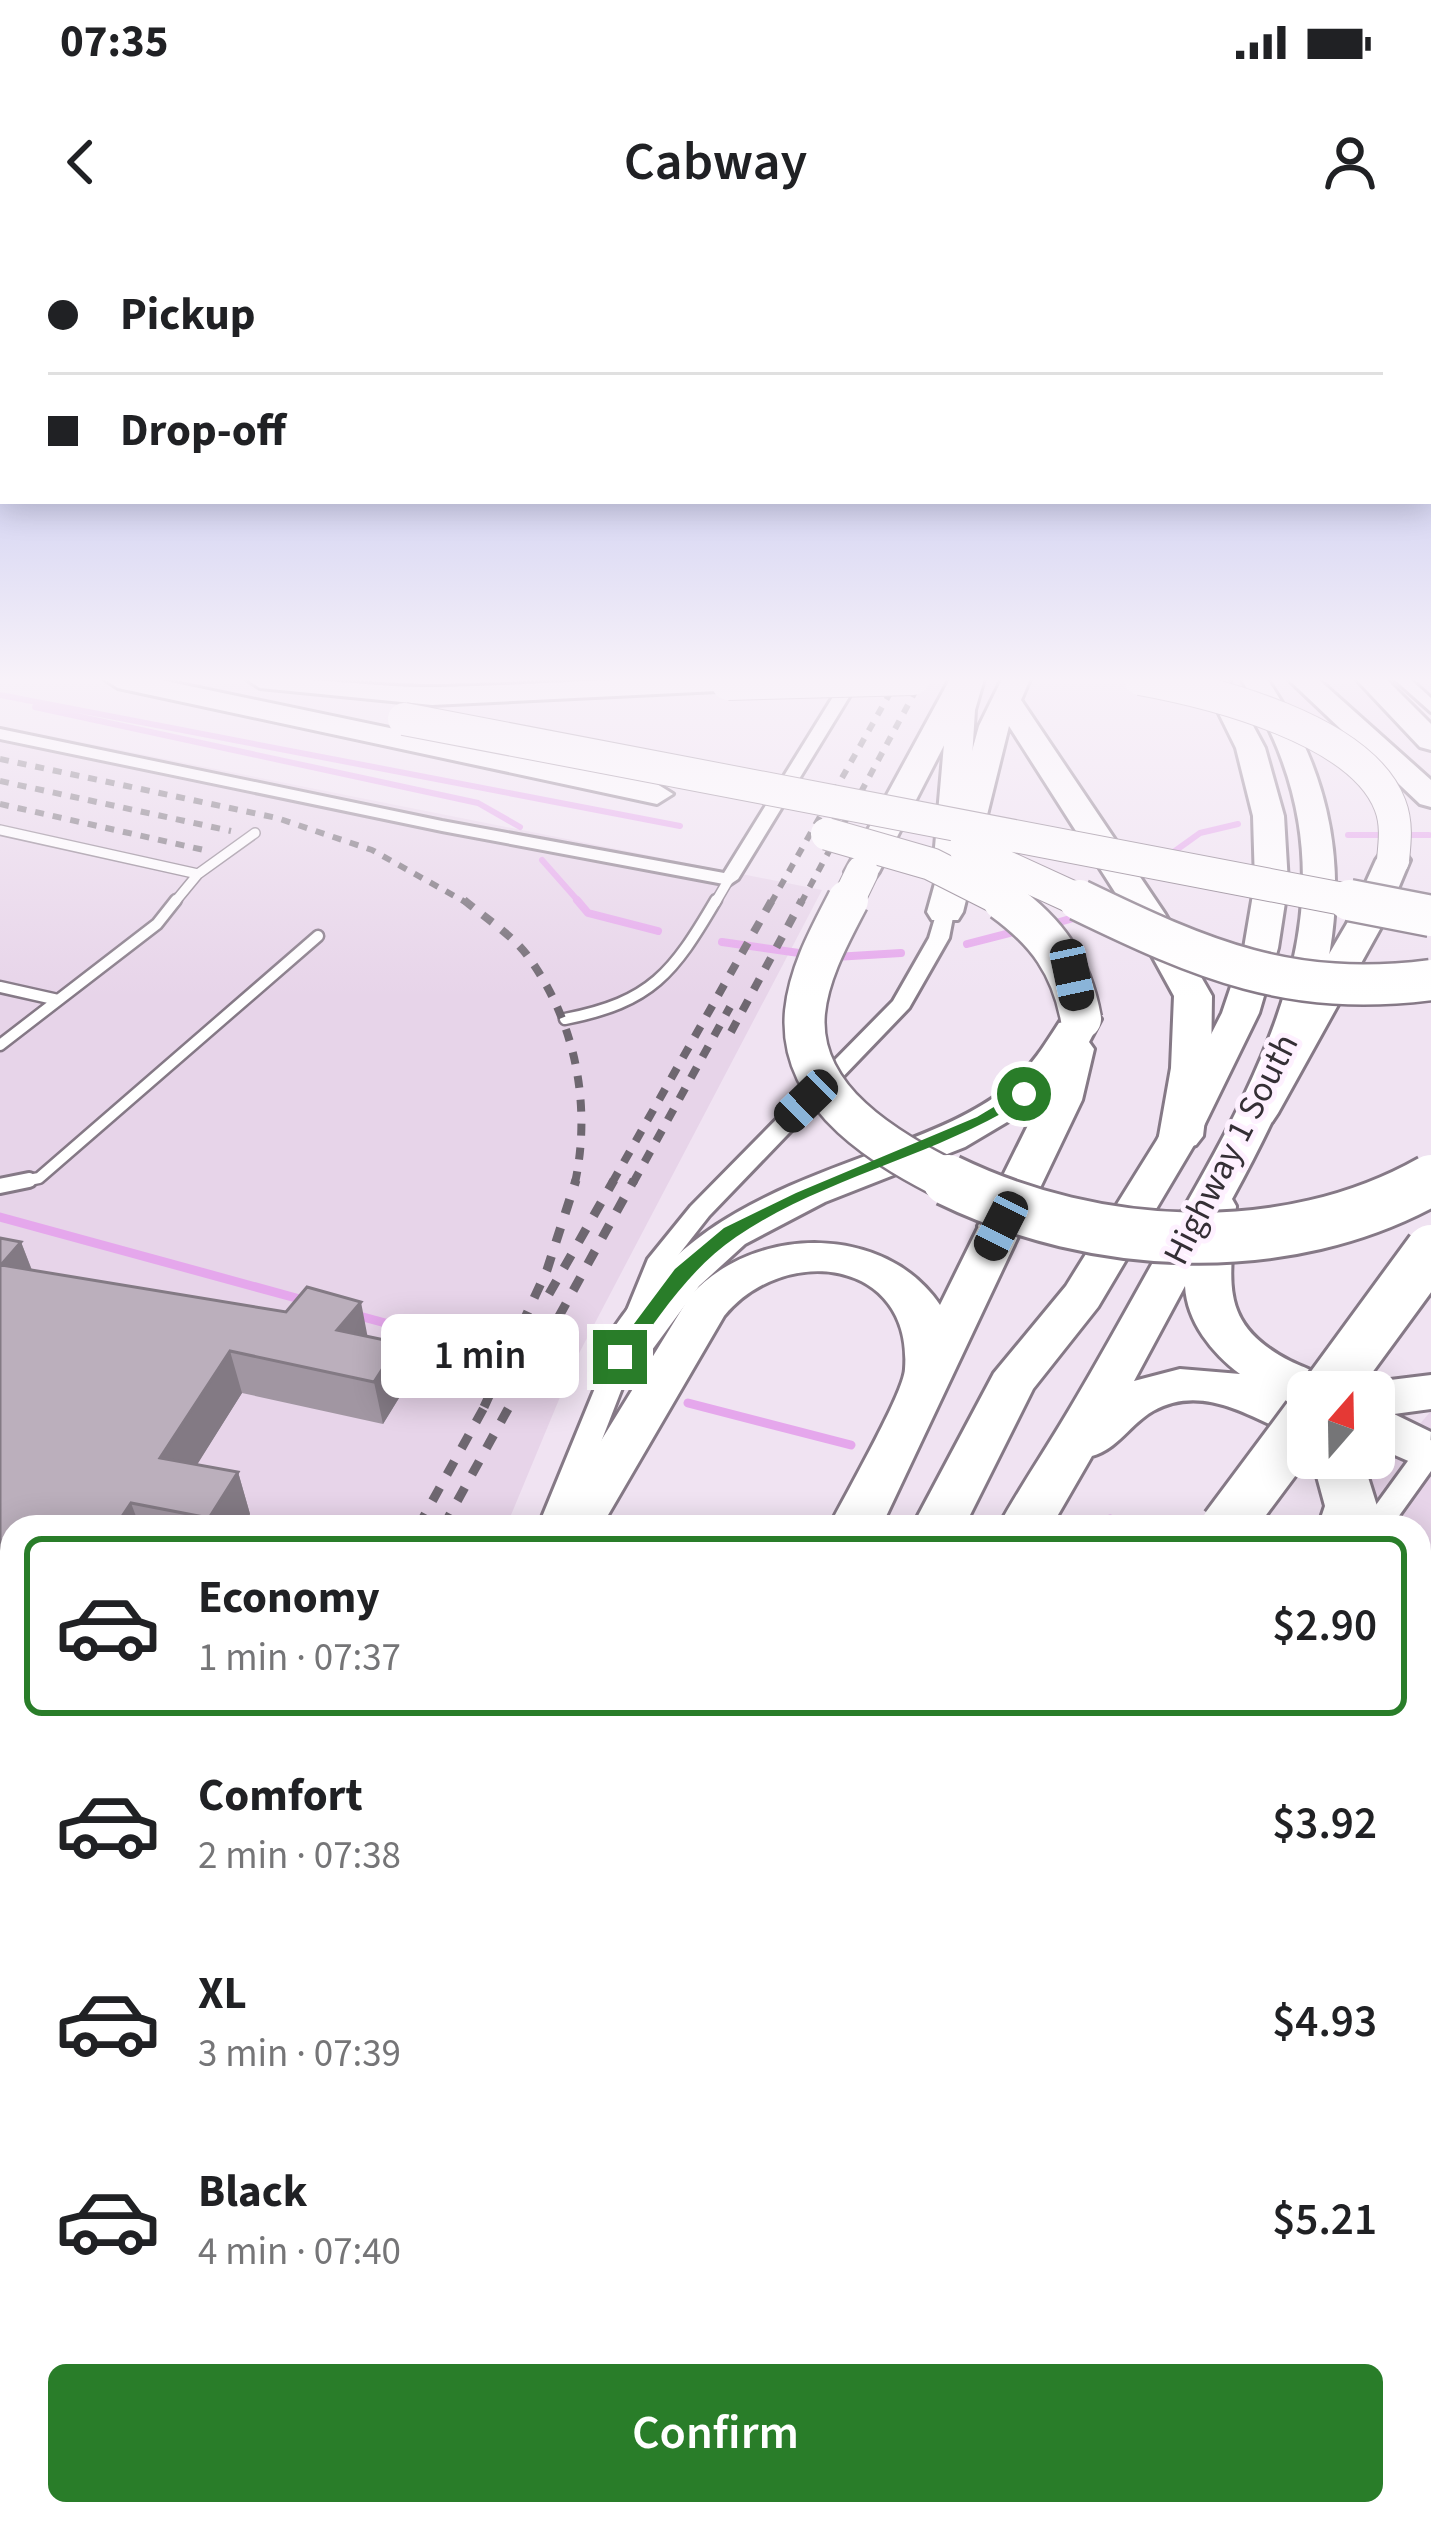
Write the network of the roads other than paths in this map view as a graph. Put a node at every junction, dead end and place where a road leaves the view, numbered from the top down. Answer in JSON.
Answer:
{"nodes":[{"id":1,"x":248,"y":786,"type":"edge"},
{"id":2,"x":630,"y":786,"type":"edge"},
{"id":3,"x":765,"y":786,"type":"edge"},
{"id":4,"x":785,"y":786,"type":"edge"},
{"id":5,"x":813,"y":786,"type":"edge"},
{"id":6,"x":909,"y":786,"type":"edge"},
{"id":7,"x":955,"y":786,"type":"edge"},
{"id":8,"x":978,"y":786,"type":"edge"},
{"id":9,"x":1070,"y":786,"type":"edge"},
{"id":10,"x":1262,"y":786,"type":"edge"},
{"id":11,"x":1306,"y":786,"type":"edge"},
{"id":12,"x":1378,"y":786,"type":"edge"},
{"id":13,"x":657,"y":794,"type":"junction"},
{"id":14,"x":0,"y":830,"type":"edge"},
{"id":15,"x":255,"y":832,"type":"dead end"},
{"id":16,"x":198,"y":874,"type":"junction"},
{"id":17,"x":729,"y":879,"type":"junction"},
{"id":18,"x":1431,"y":892,"type":"edge"},
{"id":19,"x":945,"y":912,"type":"junction"},
{"id":20,"x":1431,"y":916,"type":"edge"},
{"id":21,"x":318,"y":937,"type":"dead end"},
{"id":22,"x":1431,"y":980,"type":"edge"},
{"id":23,"x":0,"y":987,"type":"edge"},
{"id":24,"x":58,"y":1000,"type":"junction"},
{"id":25,"x":565,"y":1018,"type":"dead end"},
{"id":26,"x":1081,"y":1019,"type":"junction"},
{"id":27,"x":0,"y":1045,"type":"edge"},
{"id":28,"x":1257,"y":1113,"type":"junction"},
{"id":29,"x":1181,"y":1136,"type":"junction"},
{"id":30,"x":1431,"y":1180,"type":"edge"},
{"id":31,"x":0,"y":1186,"type":"edge"},
{"id":32,"x":1216,"y":1188,"type":"junction"},
{"id":33,"x":1001,"y":1226,"type":"joint"},
{"id":34,"x":1431,"y":1250,"type":"edge"},
{"id":35,"x":620,"y":1357,"type":"junction"},
{"id":36,"x":929,"y":1369,"type":"junction"},
{"id":37,"x":1332,"y":1371,"type":"edge"},
{"id":38,"x":1287,"y":1387,"type":"edge"},
{"id":39,"x":1431,"y":1392,"type":"edge"},
{"id":40,"x":1395,"y":1396,"type":"edge"},
{"id":41,"x":1287,"y":1398,"type":"edge"},
{"id":42,"x":1287,"y":1433,"type":"edge"},
{"id":43,"x":1413,"y":1454,"type":"edge"},
{"id":44,"x":1068,"y":1458,"type":"junction"},
{"id":45,"x":1343,"y":1479,"type":"edge"},
{"id":46,"x":559,"y":1515,"type":"edge"},
{"id":47,"x":581,"y":1515,"type":"edge"},
{"id":48,"x":861,"y":1515,"type":"edge"},
{"id":49,"x":944,"y":1515,"type":"edge"},
{"id":50,"x":1032,"y":1515,"type":"edge"},
{"id":51,"x":1234,"y":1515,"type":"edge"},
{"id":52,"x":1348,"y":1515,"type":"edge"},
{"id":53,"x":1381,"y":1515,"type":"edge"}],
"edges":[{"from":1,"to":17,"type":"street"},
{"from":2,"to":13,"type":"highway"},
{"from":3,"to":20,"type":"highway","bridge":true},
{"from":4,"to":17,"type":"street"},
{"from":5,"to":18,"type":"highway"},
{"from":6,"to":30,"type":"highway","bridge":true},
{"from":7,"to":19,"type":"highway"},
{"from":8,"to":19,"type":"highway"},
{"from":9,"to":29,"type":"highway"},
{"from":10,"to":29,"type":"highway","name":"Highway 1 South"},
{"from":11,"to":28,"type":"highway","name":"Highway 1 South"},
{"from":12,"to":28,"type":"highway","bridge":true},
{"from":13,"to":22,"type":"highway","bridge":true},
{"from":13,"to":26,"type":"highway","bridge":true},
{"from":14,"to":16,"type":"lane"},
{"from":15,"to":16,"type":"lane"},
{"from":16,"to":24,"type":"lane"},
{"from":17,"to":25,"type":"lane"},
{"from":19,"to":35,"type":"street"},
{"from":21,"to":31,"type":"lane"},
{"from":23,"to":24,"type":"lane"},
{"from":24,"to":27,"type":"lane"},
{"from":26,"to":33,"type":"highway"},
{"from":26,"to":35,"type":"highway"},
{"from":28,"to":32,"type":"highway","name":"Highway 1 South"},
{"from":29,"to":49,"type":"highway","name":"Highway 1 South"},
{"from":32,"to":38,"type":"highway"},
{"from":32,"to":44,"type":"highway","name":"Highway 1 South"},
{"from":33,"to":36,"type":"highway"},
{"from":34,"to":37,"type":"highway","bridge":true},
{"from":35,"to":46,"type":"street"},
{"from":36,"to":47,"type":"highway"},
{"from":36,"to":48,"type":"highway"},
{"from":39,"to":40,"type":"highway"},
{"from":41,"to":44,"type":"highway"},
{"from":42,"to":51,"type":"highway","bridge":true},
{"from":43,"to":53,"type":"street"},
{"from":44,"to":50,"type":"highway","name":"Highway 1 South"},
{"from":45,"to":52,"type":"highway"}]}
